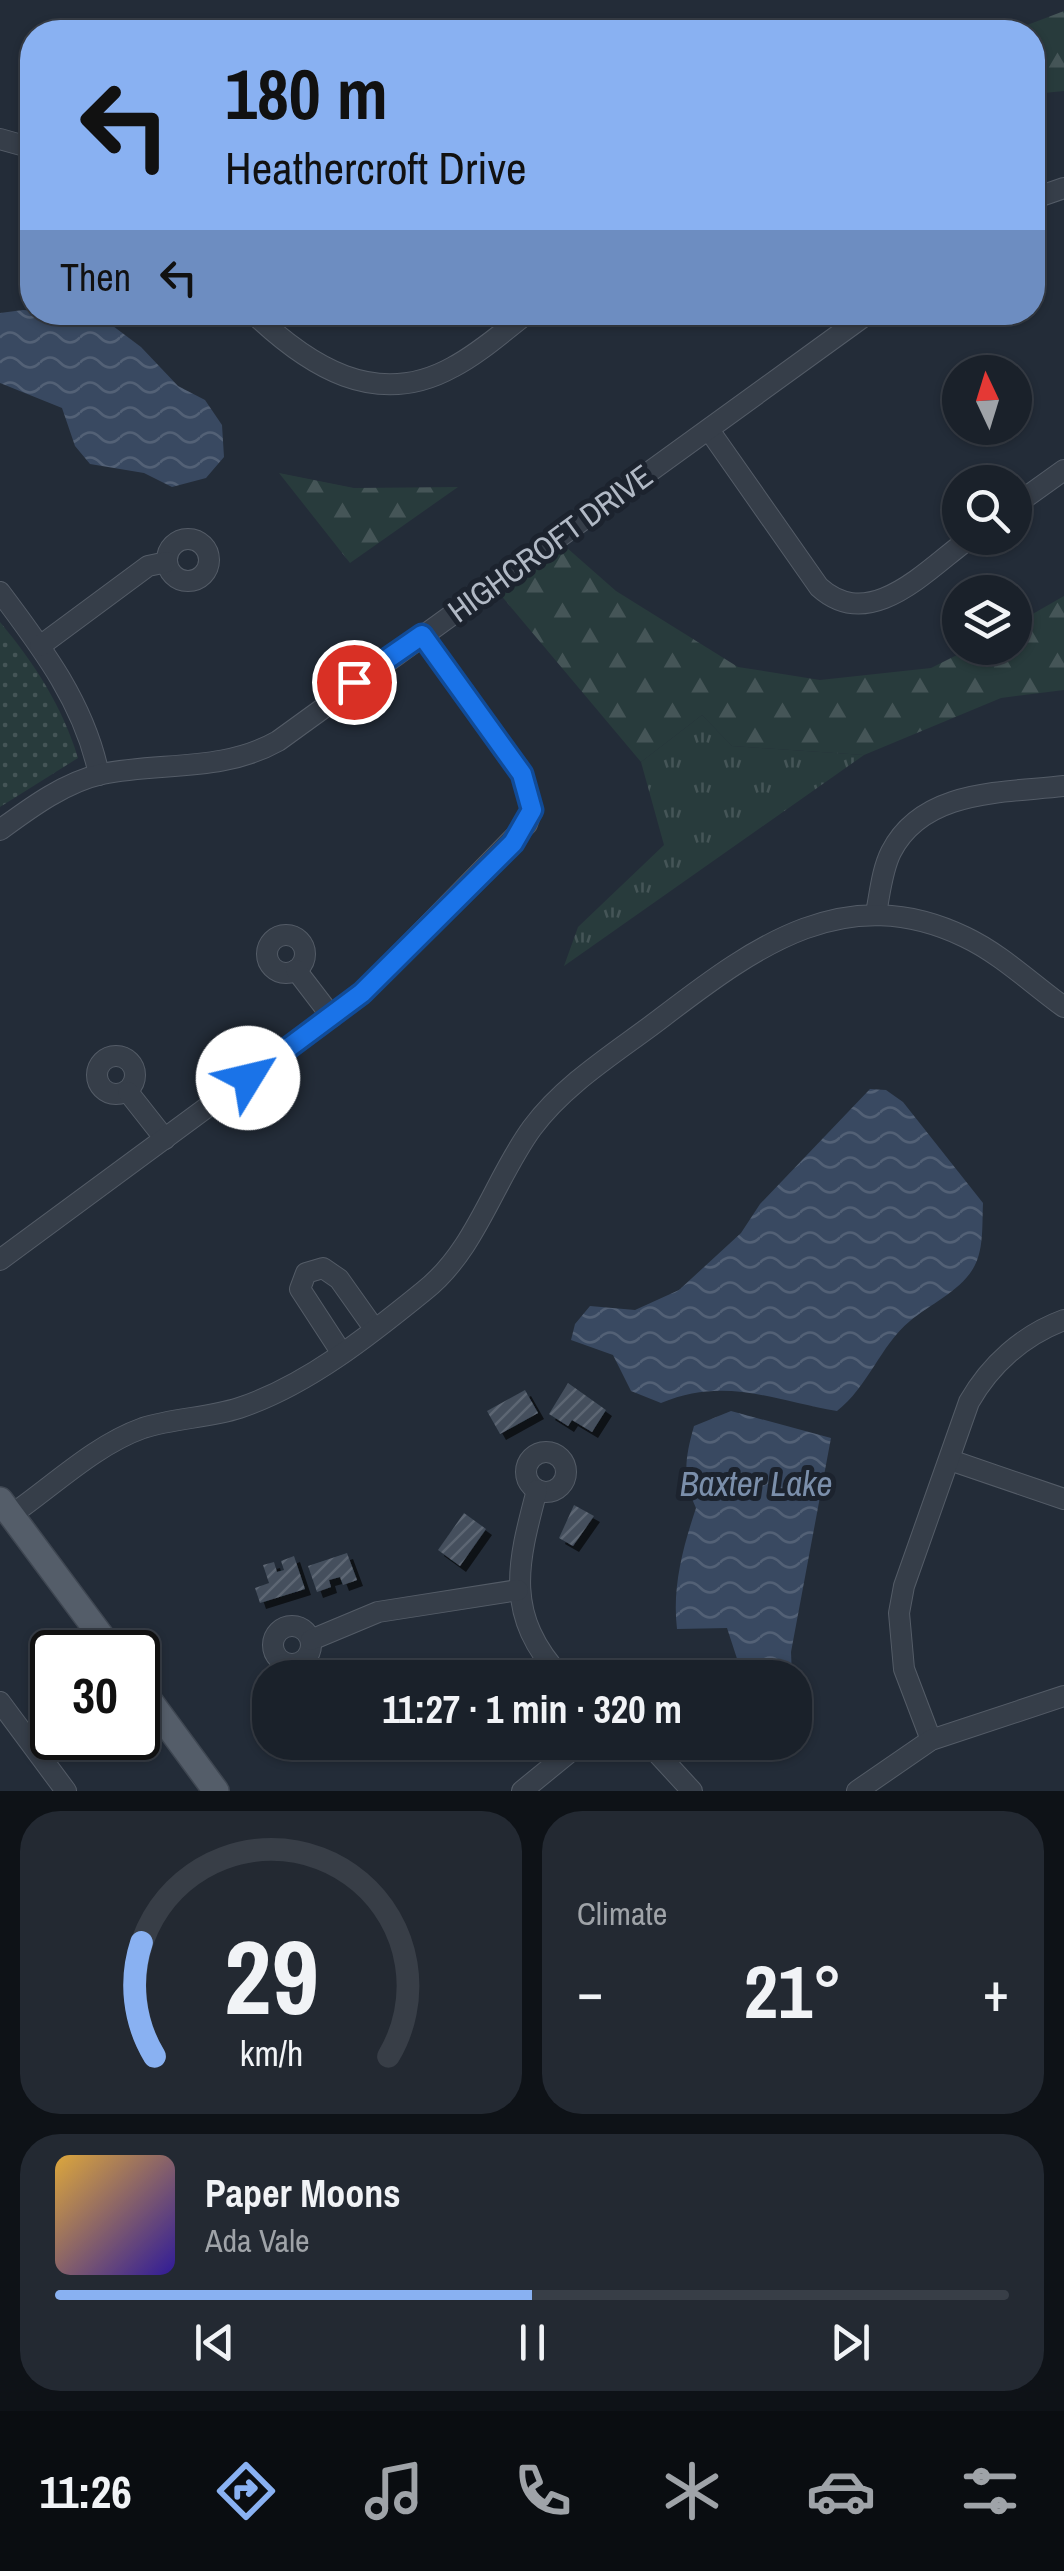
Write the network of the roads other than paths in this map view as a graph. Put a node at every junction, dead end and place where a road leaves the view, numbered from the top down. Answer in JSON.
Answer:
{"nodes":[{"id":1,"x":269,"y":325,"type":"edge"},
{"id":2,"x":512,"y":325,"type":"edge"},
{"id":3,"x":852,"y":325,"type":"edge"},
{"id":4,"x":709,"y":430,"type":"junction"},
{"id":5,"x":1064,"y":470,"type":"edge"},
{"id":6,"x":1032,"y":493,"type":"edge"},
{"id":7,"x":947,"y":555,"type":"edge"},
{"id":8,"x":168,"y":562,"type":"dead end"},
{"id":9,"x":0,"y":592,"type":"edge"},
{"id":10,"x":422,"y":635,"type":"junction"},
{"id":11,"x":40,"y":646,"type":"junction"},
{"id":12,"x":99,"y":775,"type":"junction"},
{"id":13,"x":1064,"y":786,"type":"edge"},
{"id":14,"x":0,"y":830,"type":"edge"},
{"id":15,"x":876,"y":913,"type":"junction"},
{"id":16,"x":296,"y":970,"type":"dead end"},
{"id":17,"x":1064,"y":1007,"type":"edge"},
{"id":18,"x":332,"y":1017,"type":"junction"},
{"id":19,"x":128,"y":1092,"type":"dead end"},
{"id":20,"x":164,"y":1139,"type":"junction"},
{"id":21,"x":0,"y":1260,"type":"edge"},
{"id":22,"x":1064,"y":1320,"type":"edge"},
{"id":23,"x":372,"y":1327,"type":"junction"},
{"id":24,"x":341,"y":1352,"type":"junction"},
{"id":25,"x":950,"y":1460,"type":"junction"},
{"id":26,"x":538,"y":1490,"type":"dead end"},
{"id":27,"x":1064,"y":1498,"type":"edge"},
{"id":28,"x":5,"y":1508,"type":"edge"},
{"id":29,"x":518,"y":1590,"type":"junction"},
{"id":30,"x":96,"y":1630,"type":"edge"},
{"id":31,"x":311,"y":1640,"type":"dead end"},
{"id":32,"x":549,"y":1660,"type":"edge"},
{"id":33,"x":1064,"y":1696,"type":"edge"},
{"id":34,"x":0,"y":1702,"type":"edge"},
{"id":35,"x":160,"y":1716,"type":"edge"},
{"id":36,"x":931,"y":1740,"type":"junction"},
{"id":37,"x":560,"y":1760,"type":"edge"},
{"id":38,"x":664,"y":1760,"type":"edge"},
{"id":39,"x":66,"y":1791,"type":"edge"},
{"id":40,"x":216,"y":1791,"type":"edge"},
{"id":41,"x":522,"y":1791,"type":"edge"},
{"id":42,"x":692,"y":1791,"type":"edge"},
{"id":43,"x":857,"y":1791,"type":"edge"}],
"edges":[{"from":1,"to":2,"type":"street"},
{"from":3,"to":4,"type":"street","name":"HIGHCROFT DRIVE"},
{"from":4,"to":7,"type":"street"},
{"from":4,"to":10,"type":"street","name":"HIGHCROFT DRIVE"},
{"from":5,"to":6,"type":"street"},
{"from":8,"to":11,"type":"street"},
{"from":9,"to":11,"type":"street"},
{"from":10,"to":12,"type":"street","name":"HIGHCROFT DRIVE"},
{"from":10,"to":18,"type":"street"},
{"from":11,"to":12,"type":"street"},
{"from":12,"to":14,"type":"street","name":"HIGHCROFT DRIVE"},
{"from":13,"to":15,"type":"street"},
{"from":15,"to":17,"type":"street"},
{"from":15,"to":23,"type":"street"},
{"from":16,"to":18,"type":"street"},
{"from":18,"to":20,"type":"street"},
{"from":19,"to":20,"type":"street"},
{"from":20,"to":21,"type":"street"},
{"from":22,"to":25,"type":"street"},
{"from":23,"to":24,"type":"street"},
{"from":23,"to":24,"type":"street"},
{"from":24,"to":28,"type":"street"},
{"from":25,"to":27,"type":"street"},
{"from":25,"to":36,"type":"street"},
{"from":26,"to":29,"type":"street"},
{"from":28,"to":30,"type":"main road"},
{"from":29,"to":31,"type":"street"},
{"from":29,"to":32,"type":"street"},
{"from":33,"to":36,"type":"street"},
{"from":34,"to":39,"type":"street"},
{"from":35,"to":40,"type":"main road"},
{"from":36,"to":43,"type":"street"},
{"from":37,"to":41,"type":"street"},
{"from":38,"to":42,"type":"street"}]}
